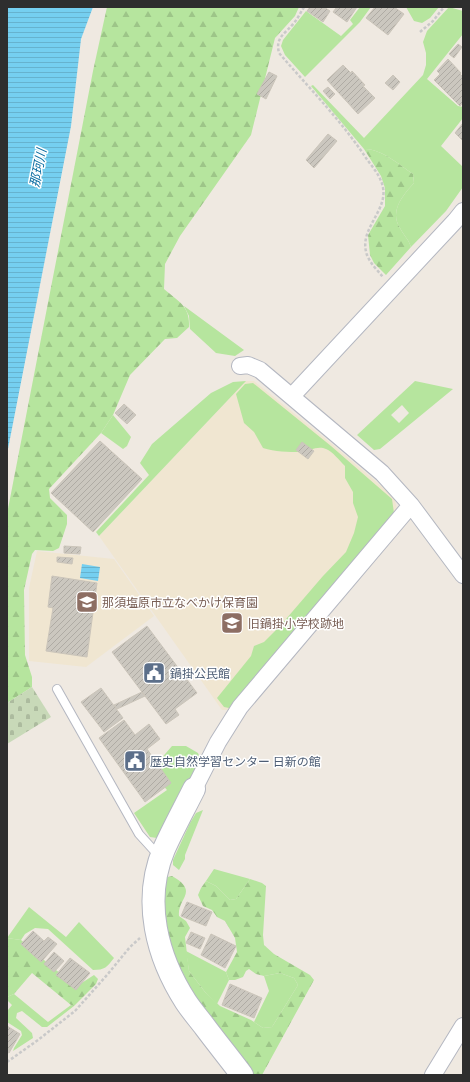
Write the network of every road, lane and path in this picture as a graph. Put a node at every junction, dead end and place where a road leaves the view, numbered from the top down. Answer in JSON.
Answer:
{"nodes":[{"id":1,"x":304,"y":7,"type":"edge"},
{"id":2,"x":444,"y":7,"type":"edge"},
{"id":3,"x":420,"y":32,"type":"dead end"},
{"id":4,"x":463,"y":211,"type":"edge"},
{"id":5,"x":392,"y":289,"type":"junction"},
{"id":6,"x":240,"y":366,"type":"dead end"},
{"id":7,"x":292,"y":396,"type":"junction"},
{"id":8,"x":411,"y":505,"type":"junction"},
{"id":9,"x":463,"y":575,"type":"edge"},
{"id":10,"x":57,"y":689,"type":"dead end"},
{"id":11,"x":194,"y":789,"type":"joint"},
{"id":12,"x":161,"y":858,"type":"junction"},
{"id":13,"x":156,"y":930,"type":"junction"},
{"id":14,"x":463,"y":1026,"type":"edge"},
{"id":15,"x":7,"y":1062,"type":"edge"},
{"id":16,"x":242,"y":1075,"type":"edge"},
{"id":17,"x":432,"y":1075,"type":"edge"}],
"edges":[{"from":1,"to":5,"type":"path"},
{"from":2,"to":3,"type":"path"},
{"from":4,"to":5,"type":"street"},
{"from":5,"to":7,"type":"street"},
{"from":6,"to":7,"type":"street"},
{"from":7,"to":8,"type":"street"},
{"from":8,"to":9,"type":"street"},
{"from":8,"to":11,"type":"street"},
{"from":10,"to":12,"type":"lane"},
{"from":11,"to":12,"type":"street"},
{"from":12,"to":13,"type":"street"},
{"from":13,"to":15,"type":"path"},
{"from":13,"to":16,"type":"street"},
{"from":14,"to":17,"type":"street"}]}
